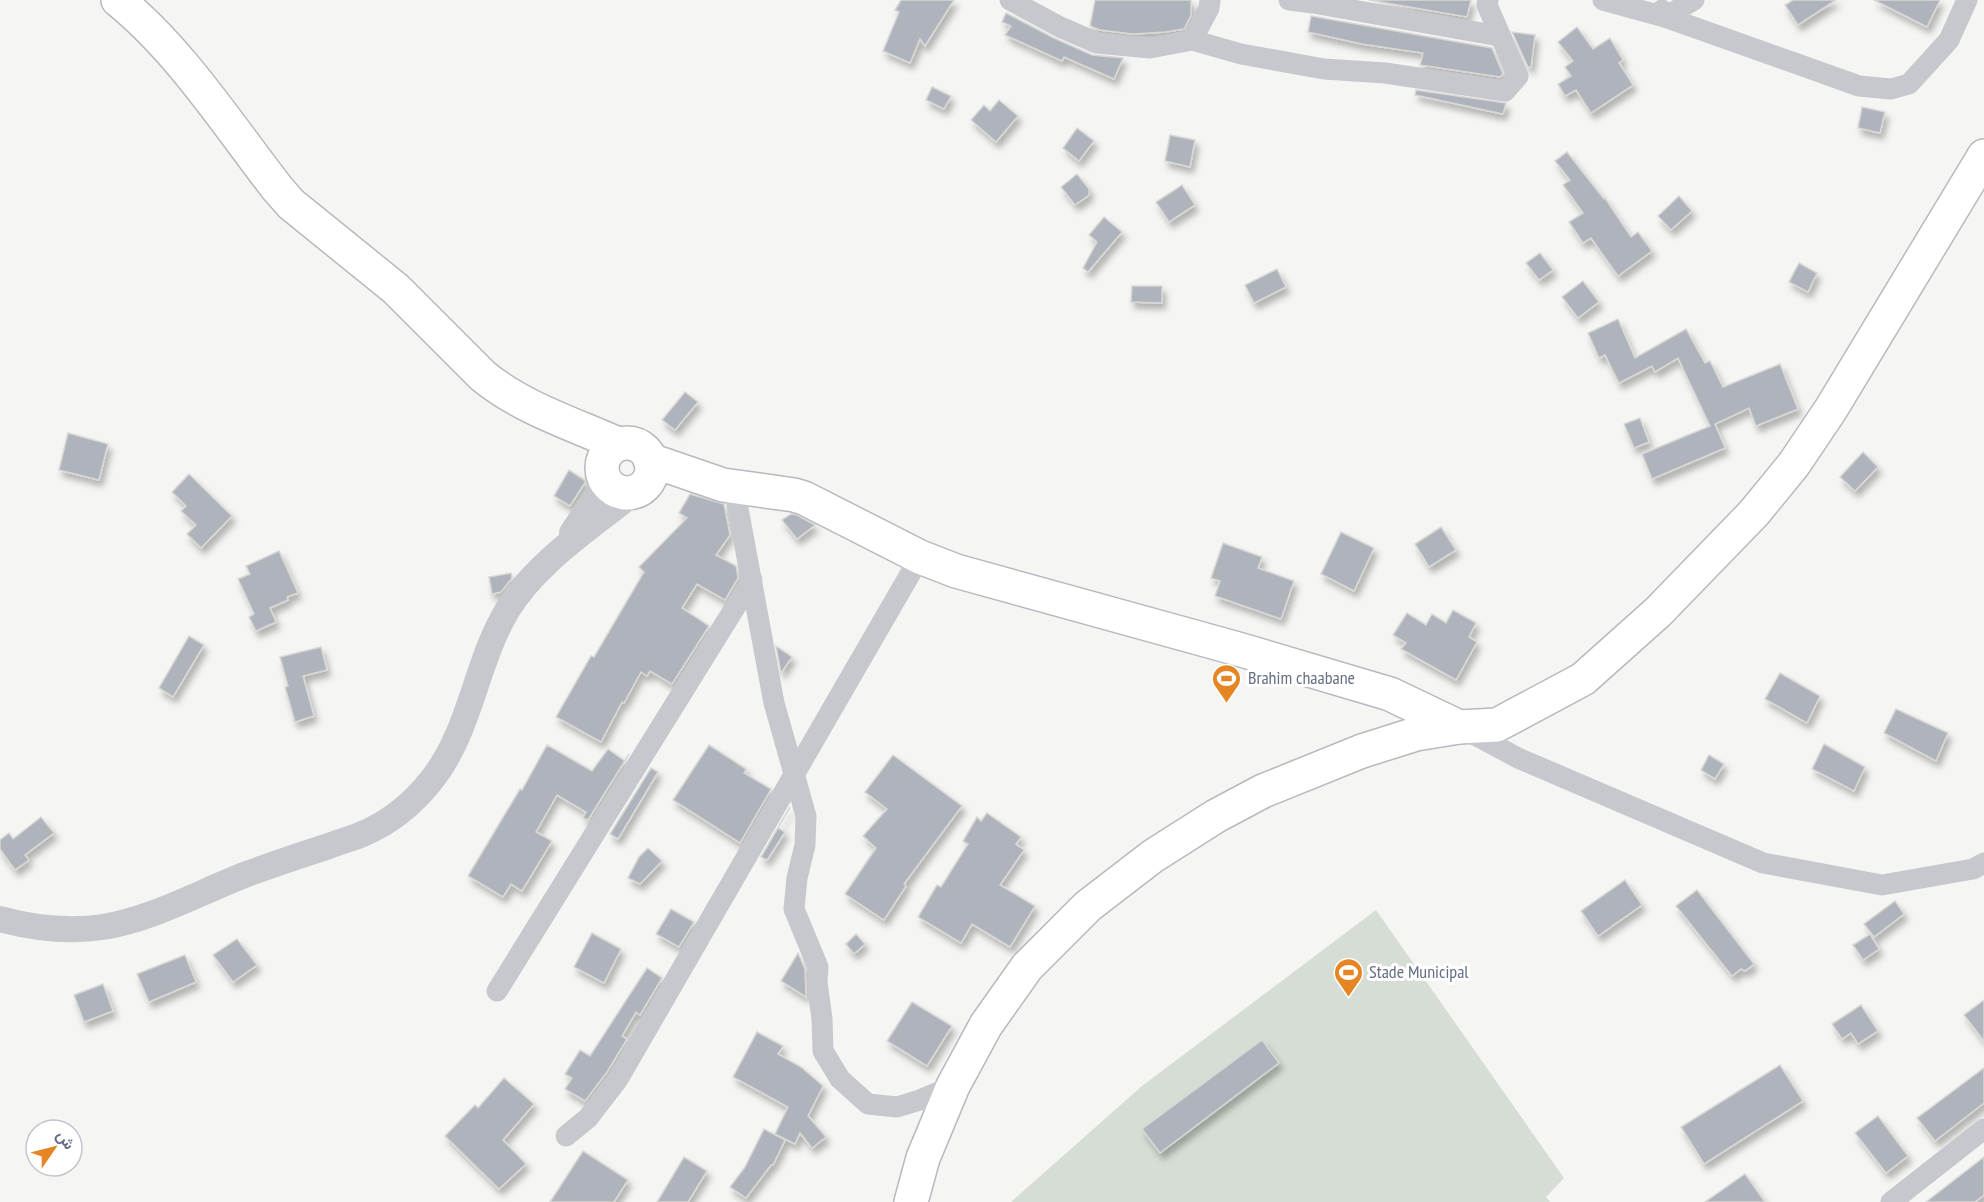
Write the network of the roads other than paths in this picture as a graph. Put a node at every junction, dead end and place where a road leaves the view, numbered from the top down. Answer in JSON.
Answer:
{"nodes":[{"id":1,"x":118,"y":0,"type":"edge"},
{"id":2,"x":1010,"y":0,"type":"edge"},
{"id":3,"x":1210,"y":0,"type":"edge"},
{"id":4,"x":1289,"y":0,"type":"edge"},
{"id":5,"x":1488,"y":0,"type":"edge"},
{"id":6,"x":1603,"y":0,"type":"edge"},
{"id":7,"x":1694,"y":0,"type":"edge"},
{"id":8,"x":1967,"y":0,"type":"edge"},
{"id":9,"x":1662,"y":9,"type":"edge"},
{"id":10,"x":1499,"y":36,"type":"junction"},
{"id":11,"x":1192,"y":40,"type":"junction"},
{"id":12,"x":1984,"y":156,"type":"edge"},
{"id":13,"x":549,"y":414,"type":"junction"},
{"id":14,"x":618,"y":444,"type":"junction"},
{"id":15,"x":650,"y":460,"type":"junction"},
{"id":16,"x":619,"y":485,"type":"junction"},
{"id":17,"x":723,"y":485,"type":"junction"},
{"id":18,"x":920,"y":557,"type":"junction"},
{"id":19,"x":752,"y":580,"type":"junction"},
{"id":20,"x":1459,"y":727,"type":"junction"},
{"id":21,"x":793,"y":776,"type":"junction"},
{"id":22,"x":1984,"y":863,"type":"edge"},
{"id":23,"x":0,"y":919,"type":"edge"},
{"id":24,"x":497,"y":991,"type":"dead end"},
{"id":25,"x":953,"y":1086,"type":"junction"},
{"id":26,"x":1984,"y":1129,"type":"edge"},
{"id":27,"x":566,"y":1136,"type":"dead end"},
{"id":28,"x":911,"y":1202,"type":"edge"},
{"id":29,"x":1891,"y":1202,"type":"edge"}],
"edges":[{"from":1,"to":13,"type":"main road"},
{"from":2,"to":11,"type":"street"},
{"from":3,"to":11,"type":"street"},
{"from":4,"to":10,"type":"street"},
{"from":5,"to":10,"type":"street"},
{"from":6,"to":9,"type":"street"},
{"from":7,"to":9,"type":"street"},
{"from":8,"to":9,"type":"street"},
{"from":10,"to":11,"type":"street"},
{"from":12,"to":20,"type":"main road"},
{"from":13,"to":14,"type":"main road"},
{"from":13,"to":16,"type":"main road"},
{"from":14,"to":15,"type":"main road"},
{"from":14,"to":16,"type":"main road"},
{"from":15,"to":16,"type":"main road"},
{"from":15,"to":17,"type":"main road"},
{"from":16,"to":17,"type":"main road"},
{"from":16,"to":23,"type":"street"},
{"from":17,"to":18,"type":"main road"},
{"from":17,"to":19,"type":"street"},
{"from":18,"to":20,"type":"main road"},
{"from":18,"to":21,"type":"street"},
{"from":19,"to":21,"type":"street"},
{"from":19,"to":24,"type":"street"},
{"from":20,"to":22,"type":"street"},
{"from":20,"to":25,"type":"main road"},
{"from":21,"to":25,"type":"street"},
{"from":21,"to":27,"type":"street"},
{"from":25,"to":28,"type":"main road"},
{"from":26,"to":29,"type":"street"}]}
